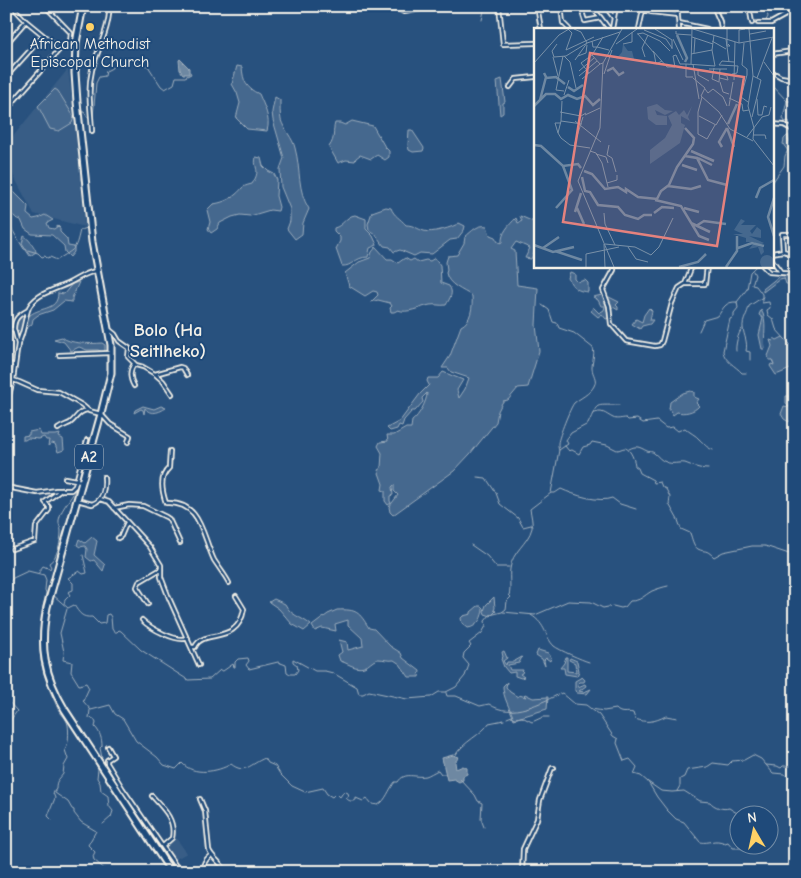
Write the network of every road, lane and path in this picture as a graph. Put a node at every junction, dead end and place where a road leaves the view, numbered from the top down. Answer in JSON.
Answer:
{"nodes":[{"id":1,"x":44,"y":6,"type":"edge"},
{"id":2,"x":83,"y":6,"type":"edge"},
{"id":3,"x":109,"y":6,"type":"edge"},
{"id":4,"x":392,"y":6,"type":"edge"},
{"id":5,"x":439,"y":6,"type":"edge"},
{"id":6,"x":499,"y":6,"type":"edge"},
{"id":7,"x":537,"y":6,"type":"edge"},
{"id":8,"x":561,"y":6,"type":"edge"},
{"id":9,"x":583,"y":6,"type":"edge"},
{"id":10,"x":591,"y":6,"type":"edge"},
{"id":11,"x":605,"y":6,"type":"edge"},
{"id":12,"x":616,"y":6,"type":"edge"},
{"id":13,"x":628,"y":6,"type":"edge"},
{"id":14,"x":642,"y":6,"type":"edge"},
{"id":15,"x":677,"y":6,"type":"edge"},
{"id":16,"x":709,"y":6,"type":"edge"},
{"id":17,"x":748,"y":6,"type":"edge"},
{"id":18,"x":12,"y":7,"type":"edge"},
{"id":19,"x":643,"y":10,"type":"junction"},
{"id":20,"x":793,"y":11,"type":"edge"},
{"id":21,"x":6,"y":13,"type":"edge"},
{"id":22,"x":678,"y":15,"type":"junction"},
{"id":23,"x":601,"y":18,"type":"junction"},
{"id":24,"x":614,"y":18,"type":"junction"},
{"id":25,"x":795,"y":19,"type":"edge"},
{"id":26,"x":26,"y":21,"type":"junction"},
{"id":27,"x":679,"y":23,"type":"junction"},
{"id":28,"x":752,"y":23,"type":"dead end"},
{"id":29,"x":758,"y":23,"type":"dead end"},
{"id":30,"x":541,"y":28,"type":"edge"},
{"id":31,"x":568,"y":28,"type":"edge"},
{"id":32,"x":609,"y":28,"type":"edge"},
{"id":33,"x":610,"y":28,"type":"edge"},
{"id":34,"x":639,"y":28,"type":"edge"},
{"id":35,"x":679,"y":28,"type":"edge"},
{"id":36,"x":703,"y":28,"type":"edge"},
{"id":37,"x":721,"y":28,"type":"edge"},
{"id":38,"x":43,"y":36,"type":"junction"},
{"id":39,"x":795,"y":39,"type":"edge"},
{"id":40,"x":70,"y":42,"type":"junction"},
{"id":41,"x":76,"y":43,"type":"junction"},
{"id":42,"x":534,"y":43,"type":"edge"},
{"id":43,"x":6,"y":44,"type":"edge"},
{"id":44,"x":794,"y":44,"type":"edge"},
{"id":45,"x":60,"y":49,"type":"junction"},
{"id":46,"x":793,"y":53,"type":"edge"},
{"id":47,"x":774,"y":54,"type":"edge"},
{"id":48,"x":776,"y":74,"type":"dead end"},
{"id":49,"x":6,"y":77,"type":"edge"},
{"id":50,"x":534,"y":77,"type":"edge"},
{"id":51,"x":794,"y":79,"type":"edge"},
{"id":52,"x":510,"y":87,"type":"dead end"},
{"id":53,"x":6,"y":97,"type":"edge"},
{"id":54,"x":12,"y":103,"type":"junction"},
{"id":55,"x":6,"y":110,"type":"edge"},
{"id":56,"x":774,"y":124,"type":"edge"},
{"id":57,"x":92,"y":131,"type":"dead end"},
{"id":58,"x":795,"y":131,"type":"edge"},
{"id":59,"x":795,"y":234,"type":"edge"},
{"id":60,"x":782,"y":251,"type":"junction"},
{"id":61,"x":774,"y":253,"type":"edge"},
{"id":62,"x":795,"y":254,"type":"edge"},
{"id":63,"x":774,"y":263,"type":"edge"},
{"id":64,"x":614,"y":268,"type":"edge"},
{"id":65,"x":691,"y":268,"type":"edge"},
{"id":66,"x":706,"y":268,"type":"edge"},
{"id":67,"x":765,"y":268,"type":"edge"},
{"id":68,"x":96,"y":271,"type":"junction"},
{"id":69,"x":781,"y":272,"type":"junction"},
{"id":70,"x":795,"y":274,"type":"edge"},
{"id":71,"x":685,"y":284,"type":"junction"},
{"id":72,"x":28,"y":310,"type":"junction"},
{"id":73,"x":107,"y":328,"type":"junction"},
{"id":74,"x":14,"y":329,"type":"junction"},
{"id":75,"x":6,"y":330,"type":"edge"},
{"id":76,"x":18,"y":344,"type":"junction"},
{"id":77,"x":111,"y":353,"type":"junction"},
{"id":78,"x":59,"y":355,"type":"dead end"},
{"id":79,"x":6,"y":363,"type":"edge"},
{"id":80,"x":134,"y":364,"type":"junction"},
{"id":81,"x":15,"y":366,"type":"junction"},
{"id":82,"x":155,"y":374,"type":"junction"},
{"id":83,"x":187,"y":375,"type":"dead end"},
{"id":84,"x":13,"y":380,"type":"junction"},
{"id":85,"x":6,"y":383,"type":"edge"},
{"id":86,"x":134,"y":386,"type":"dead end"},
{"id":87,"x":172,"y":394,"type":"dead end"},
{"id":88,"x":6,"y":406,"type":"edge"},
{"id":89,"x":88,"y":410,"type":"junction"},
{"id":90,"x":101,"y":414,"type":"junction"},
{"id":91,"x":58,"y":429,"type":"dead end"},
{"id":92,"x":87,"y":440,"type":"dead end"},
{"id":93,"x":128,"y":442,"type":"dead end"},
{"id":94,"x":170,"y":451,"type":"dead end"},
{"id":95,"x":104,"y":477,"type":"dead end"},
{"id":96,"x":65,"y":478,"type":"dead end"},
{"id":97,"x":80,"y":480,"type":"junction"},
{"id":98,"x":6,"y":487,"type":"edge"},
{"id":99,"x":60,"y":490,"type":"junction"},
{"id":100,"x":100,"y":499,"type":"junction"},
{"id":101,"x":77,"y":500,"type":"junction"},
{"id":102,"x":114,"y":508,"type":"junction"},
{"id":103,"x":126,"y":522,"type":"junction"},
{"id":104,"x":118,"y":538,"type":"dead end"},
{"id":105,"x":180,"y":543,"type":"dead end"},
{"id":106,"x":12,"y":549,"type":"dead end"},
{"id":107,"x":161,"y":569,"type":"junction"},
{"id":108,"x":230,"y":583,"type":"dead end"},
{"id":109,"x":236,"y":596,"type":"dead end"},
{"id":110,"x":148,"y":604,"type":"dead end"},
{"id":111,"x":142,"y":620,"type":"dead end"},
{"id":112,"x":188,"y":638,"type":"junction"},
{"id":113,"x":192,"y":647,"type":"junction"},
{"id":114,"x":199,"y":665,"type":"dead end"},
{"id":115,"x":108,"y":747,"type":"dead end"},
{"id":116,"x":554,"y":768,"type":"dead end"},
{"id":117,"x":152,"y":796,"type":"dead end"},
{"id":118,"x":200,"y":798,"type":"dead end"},
{"id":119,"x":163,"y":846,"type":"junction"},
{"id":120,"x":211,"y":855,"type":"junction"},
{"id":121,"x":171,"y":872,"type":"edge"},
{"id":122,"x":180,"y":872,"type":"edge"},
{"id":123,"x":203,"y":872,"type":"edge"},
{"id":124,"x":226,"y":872,"type":"edge"},
{"id":125,"x":522,"y":872,"type":"edge"}],
"edges":[{"from":1,"to":40,"type":"street"},
{"from":2,"to":41,"type":"main road","number":"A2"},
{"from":3,"to":57,"type":"street"},
{"from":4,"to":5,"type":"street"},
{"from":6,"to":42,"type":"street"},
{"from":7,"to":30,"type":"street"},
{"from":8,"to":31,"type":"street"},
{"from":9,"to":23,"type":"street"},
{"from":10,"to":23,"type":"street"},
{"from":11,"to":24,"type":"street"},
{"from":12,"to":24,"type":"street"},
{"from":13,"to":19,"type":"street"},
{"from":14,"to":19,"type":"street"},
{"from":15,"to":22,"type":"street"},
{"from":16,"to":37,"type":"street"},
{"from":17,"to":28,"type":"street"},
{"from":18,"to":21,"type":"street"},
{"from":18,"to":26,"type":"street"},
{"from":19,"to":22,"type":"street"},
{"from":19,"to":34,"type":"street"},
{"from":20,"to":25,"type":"street"},
{"from":20,"to":29,"type":"street"},
{"from":22,"to":27,"type":"street"},
{"from":23,"to":32,"type":"street"},
{"from":24,"to":33,"type":"street"},
{"from":26,"to":38,"type":"street"},
{"from":26,"to":43,"type":"street"},
{"from":27,"to":35,"type":"street"},
{"from":27,"to":36,"type":"street"},
{"from":38,"to":45,"type":"street"},
{"from":38,"to":49,"type":"street"},
{"from":39,"to":44,"type":"street"},
{"from":40,"to":41,"type":"street"},
{"from":40,"to":45,"type":"street"},
{"from":41,"to":68,"type":"main road","number":"A2"},
{"from":44,"to":46,"type":"street"},
{"from":45,"to":54,"type":"street"},
{"from":46,"to":47,"type":"street"},
{"from":46,"to":51,"type":"street"},
{"from":48,"to":51,"type":"street"},
{"from":50,"to":52,"type":"street"},
{"from":53,"to":54,"type":"street"},
{"from":54,"to":55,"type":"street"},
{"from":56,"to":58,"type":"street"},
{"from":59,"to":60,"type":"street"},
{"from":60,"to":61,"type":"street"},
{"from":60,"to":62,"type":"street"},
{"from":63,"to":69,"type":"street"},
{"from":64,"to":71,"type":"street"},
{"from":65,"to":71,"type":"street"},
{"from":66,"to":71,"type":"street"},
{"from":67,"to":69,"type":"street"},
{"from":68,"to":72,"type":"street"},
{"from":68,"to":73,"type":"main road","number":"A2"},
{"from":69,"to":70,"type":"street"},
{"from":72,"to":74,"type":"street"},
{"from":72,"to":76,"type":"street"},
{"from":73,"to":77,"type":"main road","number":"A2"},
{"from":73,"to":80,"type":"street"},
{"from":74,"to":75,"type":"street"},
{"from":74,"to":76,"type":"street"},
{"from":76,"to":81,"type":"street"},
{"from":77,"to":78,"type":"street"},
{"from":77,"to":90,"type":"main road","number":"A2"},
{"from":79,"to":81,"type":"street"},
{"from":80,"to":82,"type":"street"},
{"from":80,"to":86,"type":"street"},
{"from":81,"to":84,"type":"street"},
{"from":82,"to":83,"type":"street"},
{"from":82,"to":87,"type":"street"},
{"from":84,"to":85,"type":"street"},
{"from":84,"to":88,"type":"street"},
{"from":84,"to":89,"type":"street"},
{"from":89,"to":90,"type":"street"},
{"from":89,"to":91,"type":"street"},
{"from":90,"to":93,"type":"street"},
{"from":90,"to":97,"type":"main road","number":"A2"},
{"from":92,"to":97,"type":"street"},
{"from":94,"to":108,"type":"street"},
{"from":95,"to":100,"type":"street"},
{"from":96,"to":97,"type":"street"},
{"from":97,"to":99,"type":"street"},
{"from":97,"to":101,"type":"main road","number":"A2"},
{"from":98,"to":99,"type":"street"},
{"from":99,"to":106,"type":"street"},
{"from":100,"to":101,"type":"street"},
{"from":100,"to":102,"type":"street"},
{"from":101,"to":121,"type":"main road","number":"A2"},
{"from":102,"to":103,"type":"street"},
{"from":102,"to":105,"type":"street"},
{"from":103,"to":104,"type":"street"},
{"from":103,"to":107,"type":"street"},
{"from":107,"to":110,"type":"street"},
{"from":107,"to":112,"type":"street"},
{"from":109,"to":113,"type":"street"},
{"from":111,"to":112,"type":"street"},
{"from":112,"to":113,"type":"street"},
{"from":113,"to":114,"type":"street"},
{"from":115,"to":119,"type":"street"},
{"from":116,"to":125,"type":"street"},
{"from":117,"to":119,"type":"street"},
{"from":118,"to":120,"type":"street"},
{"from":119,"to":122,"type":"street"},
{"from":120,"to":123,"type":"street"},
{"from":120,"to":124,"type":"street"}]}
